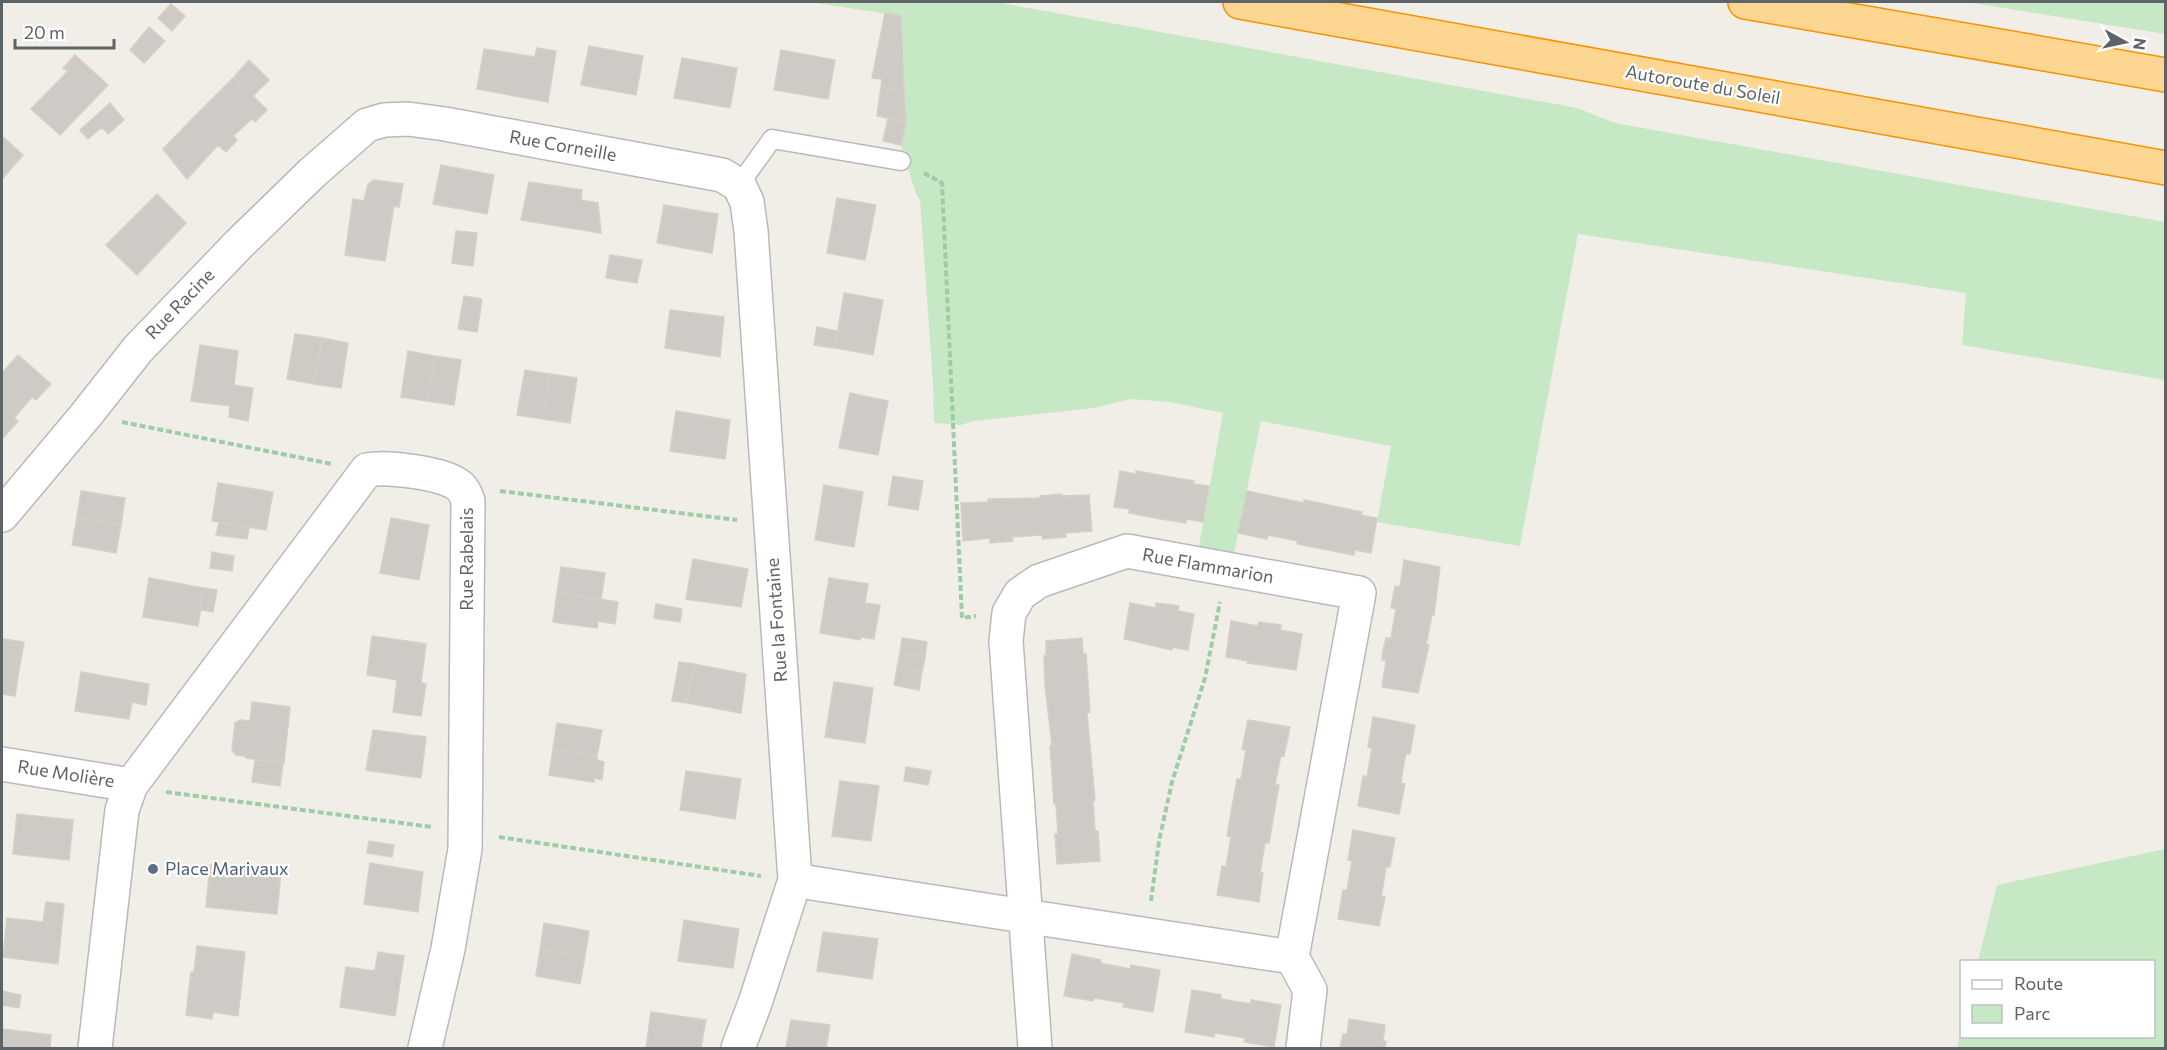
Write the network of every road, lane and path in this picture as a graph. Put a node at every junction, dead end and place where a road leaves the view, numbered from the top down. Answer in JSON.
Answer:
{"nodes":[{"id":1,"x":1240,"y":2,"type":"edge"},
{"id":2,"x":1744,"y":2,"type":"edge"},
{"id":3,"x":2166,"y":75,"type":"edge"},
{"id":4,"x":384,"y":120,"type":"joint"},
{"id":5,"x":901,"y":161,"type":"joint"},
{"id":6,"x":2166,"y":168,"type":"edge"},
{"id":7,"x":740,"y":185,"type":"junction"},
{"id":8,"x":86,"y":415,"type":"junction"},
{"id":9,"x":367,"y":470,"type":"junction"},
{"id":10,"x":460,"y":486,"type":"junction"},
{"id":11,"x":2,"y":515,"type":"edge"},
{"id":12,"x":771,"y":524,"type":"junction"},
{"id":13,"x":1225,"y":569,"type":"junction"},
{"id":14,"x":1009,"y":613,"type":"junction"},
{"id":15,"x":2,"y":764,"type":"edge"},
{"id":16,"x":130,"y":785,"type":"junction"},
{"id":17,"x":465,"y":831,"type":"junction"},
{"id":18,"x":795,"y":880,"type":"junction"},
{"id":19,"x":1026,"y":916,"type":"junction"},
{"id":20,"x":1147,"y":935,"type":"junction"},
{"id":21,"x":1292,"y":957,"type":"junction"},
{"id":22,"x":95,"y":1048,"type":"edge"},
{"id":23,"x":425,"y":1048,"type":"edge"},
{"id":24,"x":738,"y":1048,"type":"edge"},
{"id":25,"x":1035,"y":1048,"type":"edge"},
{"id":26,"x":1304,"y":1048,"type":"edge"}],
"edges":[{"from":1,"to":6,"type":"highway","name":"Autoroute du Soleil"},
{"from":2,"to":3,"type":"highway"},
{"from":4,"to":7,"type":"street","name":"Rue Corneille"},
{"from":4,"to":8,"type":"street","name":"Rue Racine"},
{"from":5,"to":7,"type":"lane"},
{"from":5,"to":14,"type":"path"},
{"from":7,"to":12,"type":"street","name":"Rue la Fontaine"},
{"from":8,"to":9,"type":"path"},
{"from":8,"to":11,"type":"street","name":"Rue Racine"},
{"from":9,"to":10,"type":"street","name":"Rue Rabelais"},
{"from":9,"to":16,"type":"street"},
{"from":10,"to":12,"type":"path"},
{"from":10,"to":17,"type":"street","name":"Rue Rabelais"},
{"from":12,"to":18,"type":"street","name":"Rue la Fontaine"},
{"from":13,"to":14,"type":"street","name":"Rue Flammarion"},
{"from":13,"to":20,"type":"path"},
{"from":13,"to":21,"type":"street","name":"Rue Flammarion"},
{"from":14,"to":19,"type":"street"},
{"from":15,"to":16,"type":"street","name":"Rue Molière"},
{"from":16,"to":17,"type":"path"},
{"from":16,"to":22,"type":"street"},
{"from":17,"to":18,"type":"path"},
{"from":17,"to":23,"type":"street","name":"Rue Rabelais"},
{"from":18,"to":19,"type":"street"},
{"from":18,"to":24,"type":"street","name":"Rue la Fontaine"},
{"from":19,"to":20,"type":"street"},
{"from":19,"to":25,"type":"street"},
{"from":20,"to":21,"type":"street"},
{"from":21,"to":26,"type":"street"}]}
